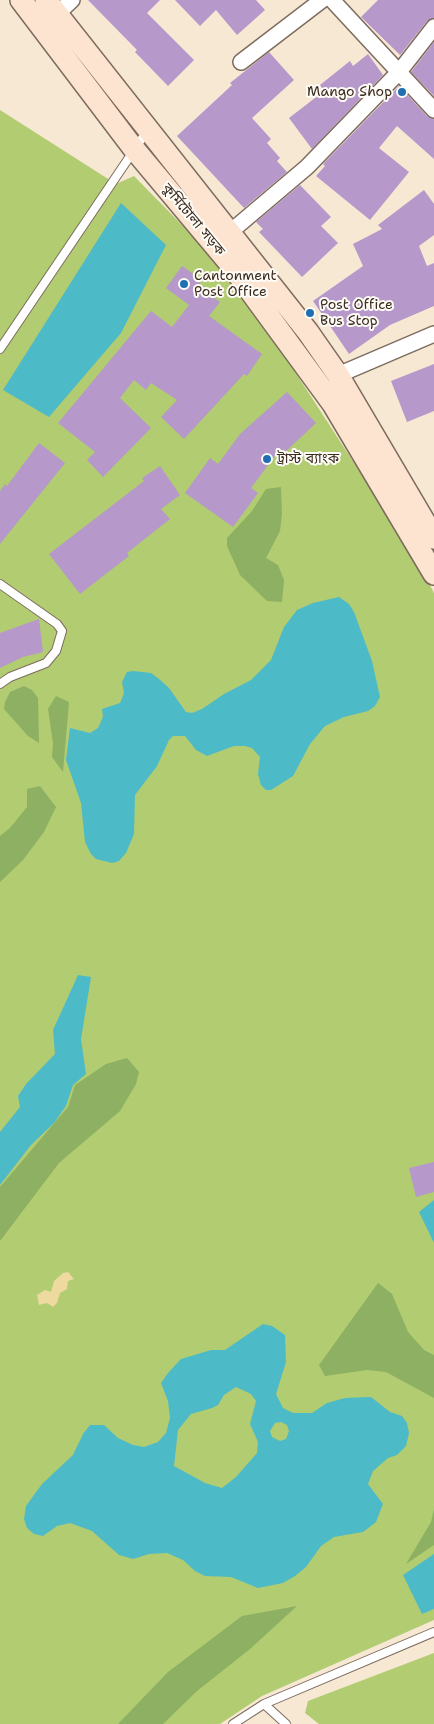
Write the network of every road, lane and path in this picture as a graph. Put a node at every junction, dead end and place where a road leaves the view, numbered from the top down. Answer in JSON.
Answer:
{"nodes":[{"id":1,"x":21,"y":0,"type":"edge"},
{"id":2,"x":322,"y":0,"type":"edge"},
{"id":3,"x":332,"y":0,"type":"edge"},
{"id":4,"x":58,"y":5,"type":"edge"},
{"id":5,"x":434,"y":27,"type":"edge"},
{"id":6,"x":241,"y":62,"type":"dead end"},
{"id":7,"x":399,"y":72,"type":"junction"},
{"id":8,"x":434,"y":110,"type":"edge"},
{"id":9,"x":147,"y":131,"type":"junction"},
{"id":10,"x":134,"y":149,"type":"junction"},
{"id":11,"x":229,"y":233,"type":"junction"},
{"id":12,"x":434,"y":334,"type":"edge"},
{"id":13,"x":0,"y":349,"type":"edge"},
{"id":14,"x":338,"y":375,"type":"junction"},
{"id":15,"x":434,"y":538,"type":"edge"},
{"id":16,"x":434,"y":574,"type":"edge"},
{"id":17,"x":0,"y":584,"type":"edge"},
{"id":18,"x":0,"y":684,"type":"edge"},
{"id":19,"x":434,"y":1632,"type":"edge"},
{"id":20,"x":264,"y":1704,"type":"junction"},
{"id":21,"x":233,"y":1724,"type":"edge"},
{"id":22,"x":286,"y":1724,"type":"edge"}],
"edges":[{"from":1,"to":10,"type":"main road","name":"কুর্মিটোলা সড়ক"},
{"from":2,"to":6,"type":"street"},
{"from":3,"to":7,"type":"street"},
{"from":4,"to":9,"type":"main road","name":"কুর্মিটোলা সড়ক"},
{"from":5,"to":7,"type":"street"},
{"from":7,"to":8,"type":"street"},
{"from":7,"to":11,"type":"street"},
{"from":9,"to":10,"type":"lane"},
{"from":9,"to":11,"type":"main road","name":"কুর্মিটোলা সড়ক"},
{"from":10,"to":13,"type":"lane"},
{"from":10,"to":16,"type":"main road","name":"কুর্মিটোলা সড়ক"},
{"from":11,"to":14,"type":"main road","name":"কুর্মিটোলা সড়ক"},
{"from":12,"to":14,"type":"street"},
{"from":14,"to":15,"type":"main road","name":"কুর্মিটোলা সড়ক"},
{"from":17,"to":18,"type":"lane"},
{"from":19,"to":20,"type":"lane"},
{"from":20,"to":21,"type":"lane"},
{"from":20,"to":22,"type":"lane"}]}
